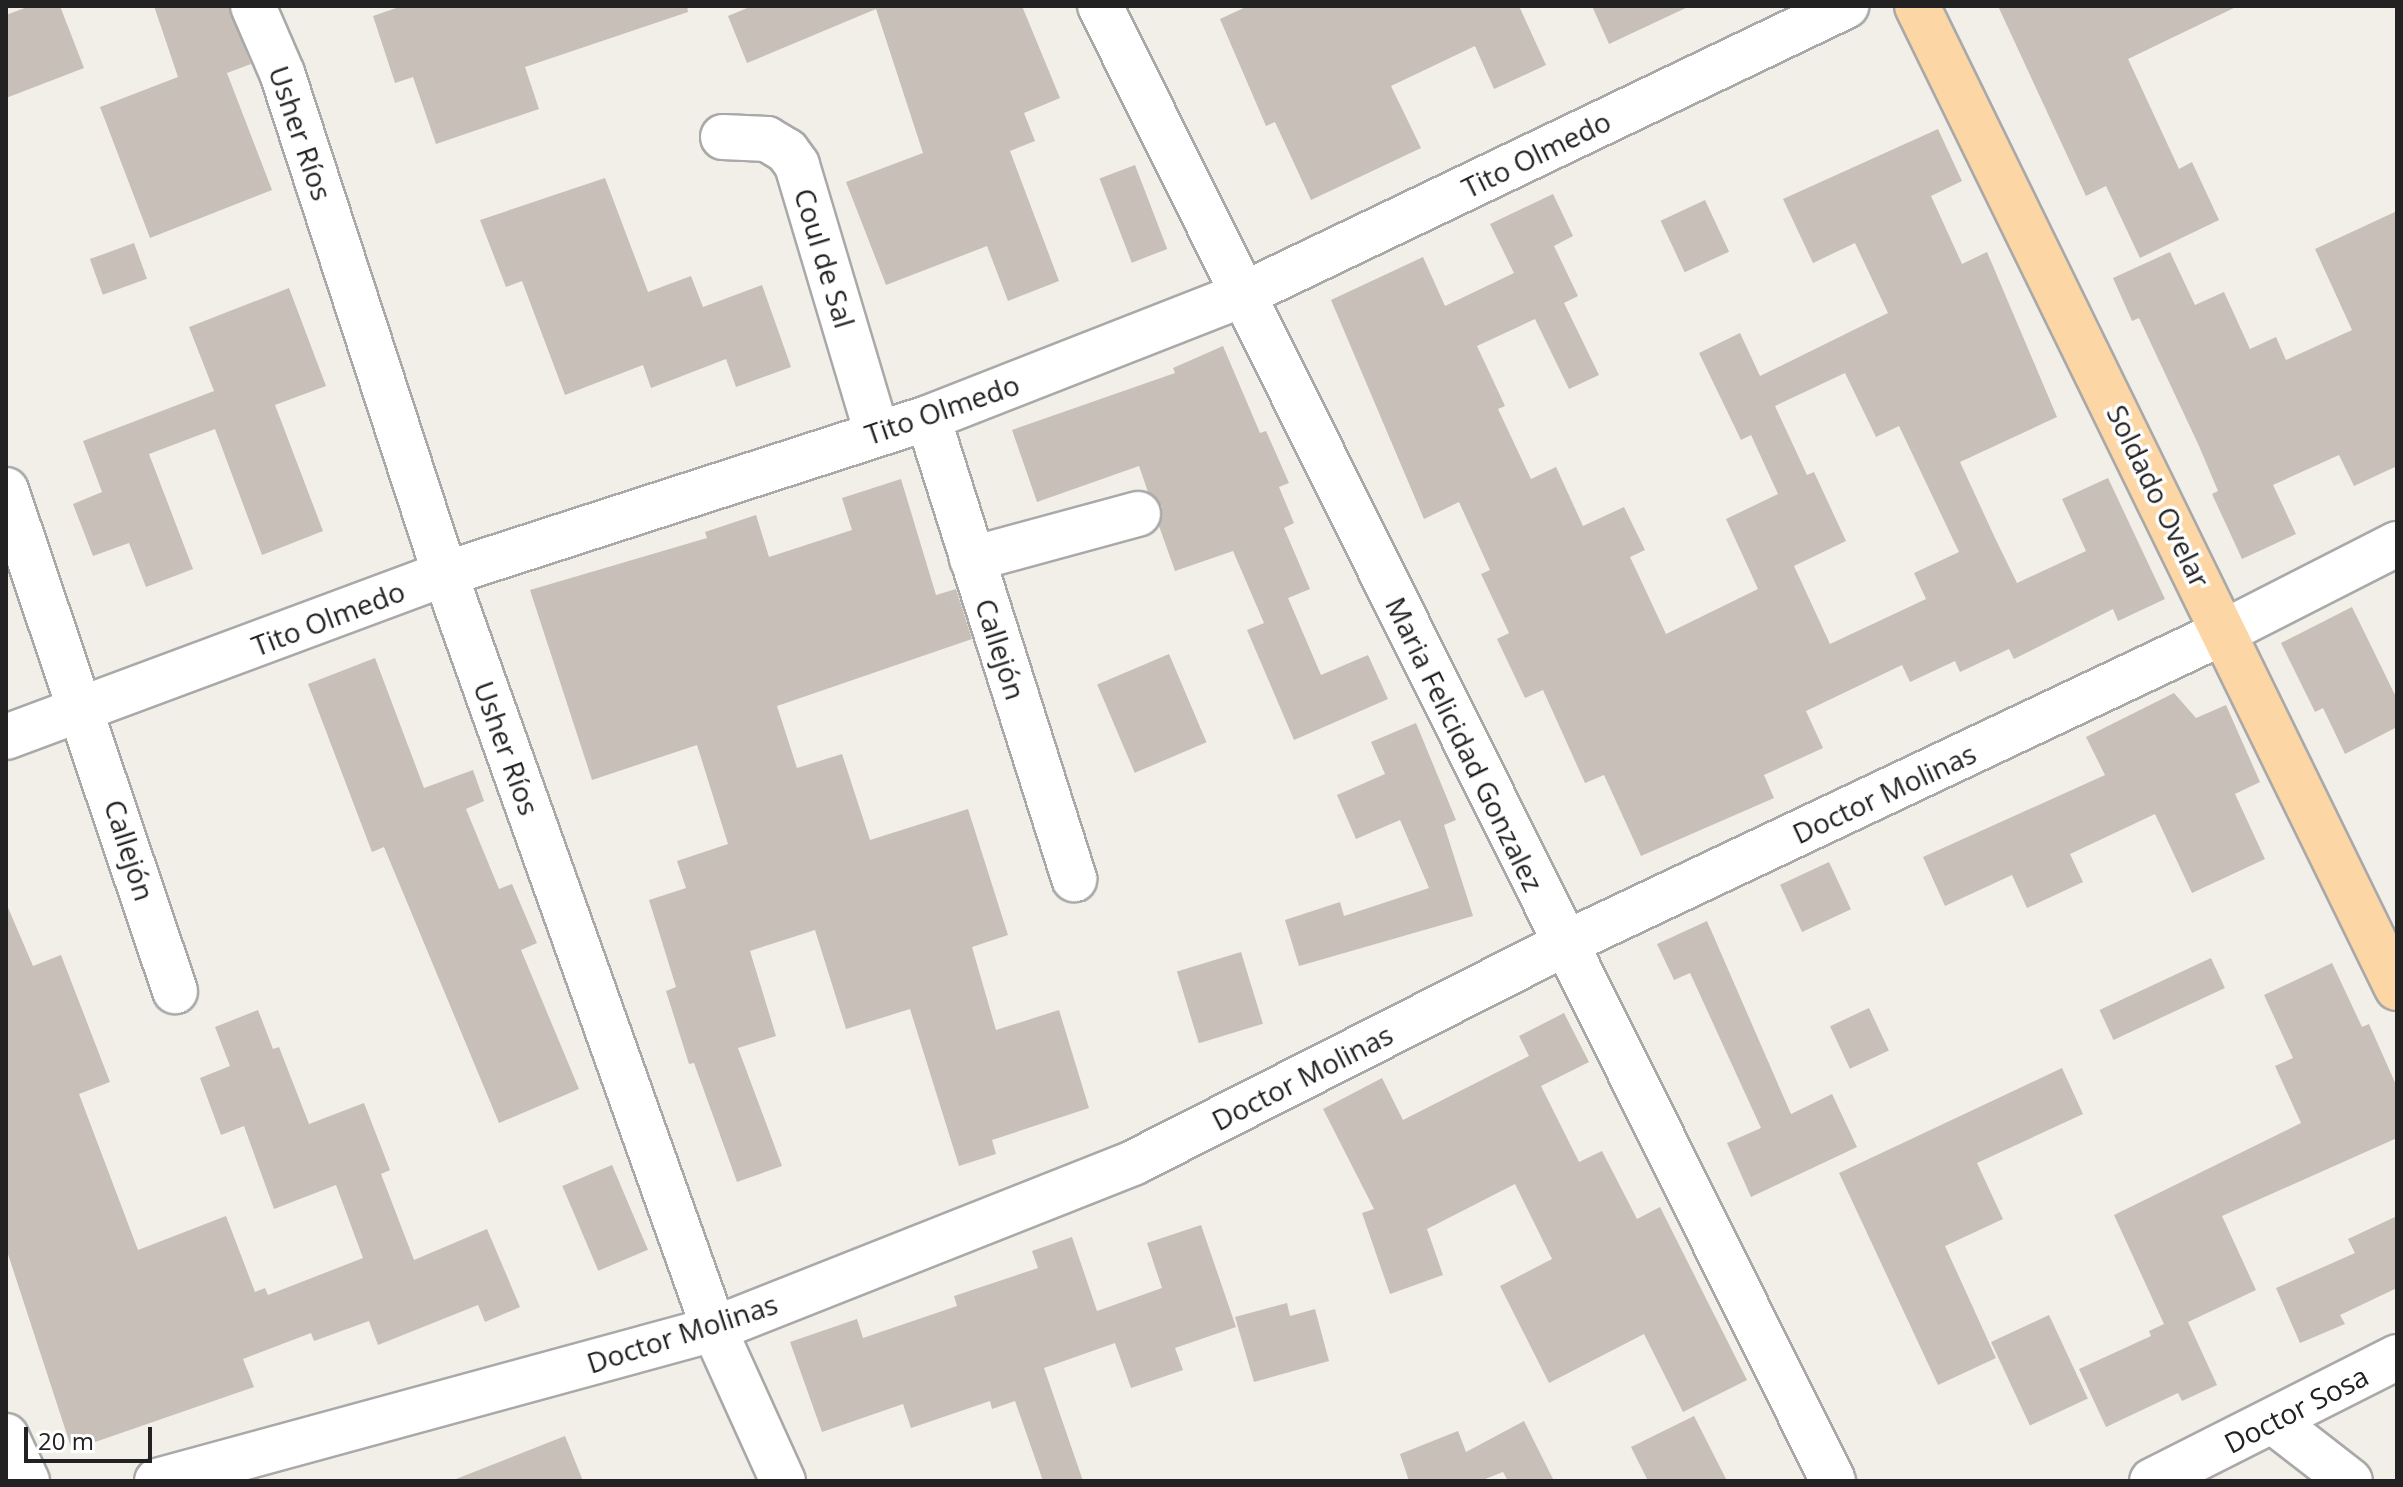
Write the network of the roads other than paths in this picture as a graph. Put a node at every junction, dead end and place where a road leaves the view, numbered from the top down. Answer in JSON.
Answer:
{"nodes":[{"id":1,"x":253,"y":6,"type":"edge"},
{"id":2,"x":1100,"y":6,"type":"edge"},
{"id":3,"x":1846,"y":6,"type":"edge"},
{"id":4,"x":1917,"y":6,"type":"edge"},
{"id":5,"x":723,"y":137,"type":"dead end"},
{"id":6,"x":1242,"y":295,"type":"junction"},
{"id":7,"x":928,"y":418,"type":"junction"},
{"id":8,"x":877,"y":433,"type":"junction"},
{"id":9,"x":6,"y":490,"type":"edge"},
{"id":10,"x":1138,"y":514,"type":"dead end"},
{"id":11,"x":2397,"y":544,"type":"edge"},
{"id":12,"x":972,"y":559,"type":"junction"},
{"id":13,"x":445,"y":574,"type":"junction"},
{"id":14,"x":2226,"y":631,"type":"junction"},
{"id":15,"x":84,"y":709,"type":"junction"},
{"id":16,"x":6,"y":737,"type":"edge"},
{"id":17,"x":1074,"y":879,"type":"dead end"},
{"id":18,"x":1564,"y":944,"type":"junction"},
{"id":19,"x":2397,"y":988,"type":"edge"},
{"id":20,"x":175,"y":991,"type":"dead end"},
{"id":21,"x":714,"y":1329,"type":"junction"},
{"id":22,"x":2397,"y":1357,"type":"edge"},
{"id":23,"x":2274,"y":1422,"type":"junction"},
{"id":24,"x":6,"y":1436,"type":"edge"},
{"id":25,"x":27,"y":1481,"type":"edge"},
{"id":26,"x":157,"y":1481,"type":"edge"},
{"id":27,"x":783,"y":1481,"type":"edge"},
{"id":28,"x":1833,"y":1481,"type":"edge"},
{"id":29,"x":2152,"y":1481,"type":"edge"},
{"id":30,"x":2350,"y":1481,"type":"edge"}],
"edges":[{"from":1,"to":13,"type":"street","name":"Usher Ríos"},
{"from":2,"to":6,"type":"street","name":"Maria Felicidad Gonzalez"},
{"from":3,"to":6,"type":"street","name":"Tito Olmedo"},
{"from":4,"to":14,"type":"main road","name":"Soldado Ovelar"},
{"from":5,"to":8,"type":"street","name":"Coul de Sal"},
{"from":6,"to":7,"type":"street","name":"Tito Olmedo"},
{"from":6,"to":18,"type":"street","name":"Maria Felicidad Gonzalez"},
{"from":7,"to":8,"type":"street","name":"Tito Olmedo"},
{"from":7,"to":12,"type":"street","name":"Callejón"},
{"from":8,"to":13,"type":"street","name":"Tito Olmedo"},
{"from":9,"to":15,"type":"street"},
{"from":10,"to":12,"type":"street"},
{"from":11,"to":14,"type":"street","name":"Doctor Molinas"},
{"from":12,"to":17,"type":"street","name":"Callejón"},
{"from":13,"to":15,"type":"street","name":"Tito Olmedo"},
{"from":13,"to":21,"type":"street","name":"Usher Ríos"},
{"from":14,"to":18,"type":"street","name":"Doctor Molinas"},
{"from":14,"to":19,"type":"main road","name":"Soldado Ovelar"},
{"from":15,"to":16,"type":"street","name":"Tito Olmedo"},
{"from":15,"to":20,"type":"street","name":"Callejón"},
{"from":18,"to":21,"type":"street","name":"Doctor Molinas"},
{"from":18,"to":28,"type":"street","name":"Maria Felicidad Gonzalez"},
{"from":21,"to":26,"type":"street","name":"Doctor Molinas"},
{"from":21,"to":27,"type":"street","name":"Usher Ríos"},
{"from":22,"to":23,"type":"street","name":"Doctor Sosa"},
{"from":23,"to":29,"type":"street","name":"Doctor Sosa"},
{"from":23,"to":30,"type":"street"},
{"from":24,"to":25,"type":"street"}]}
